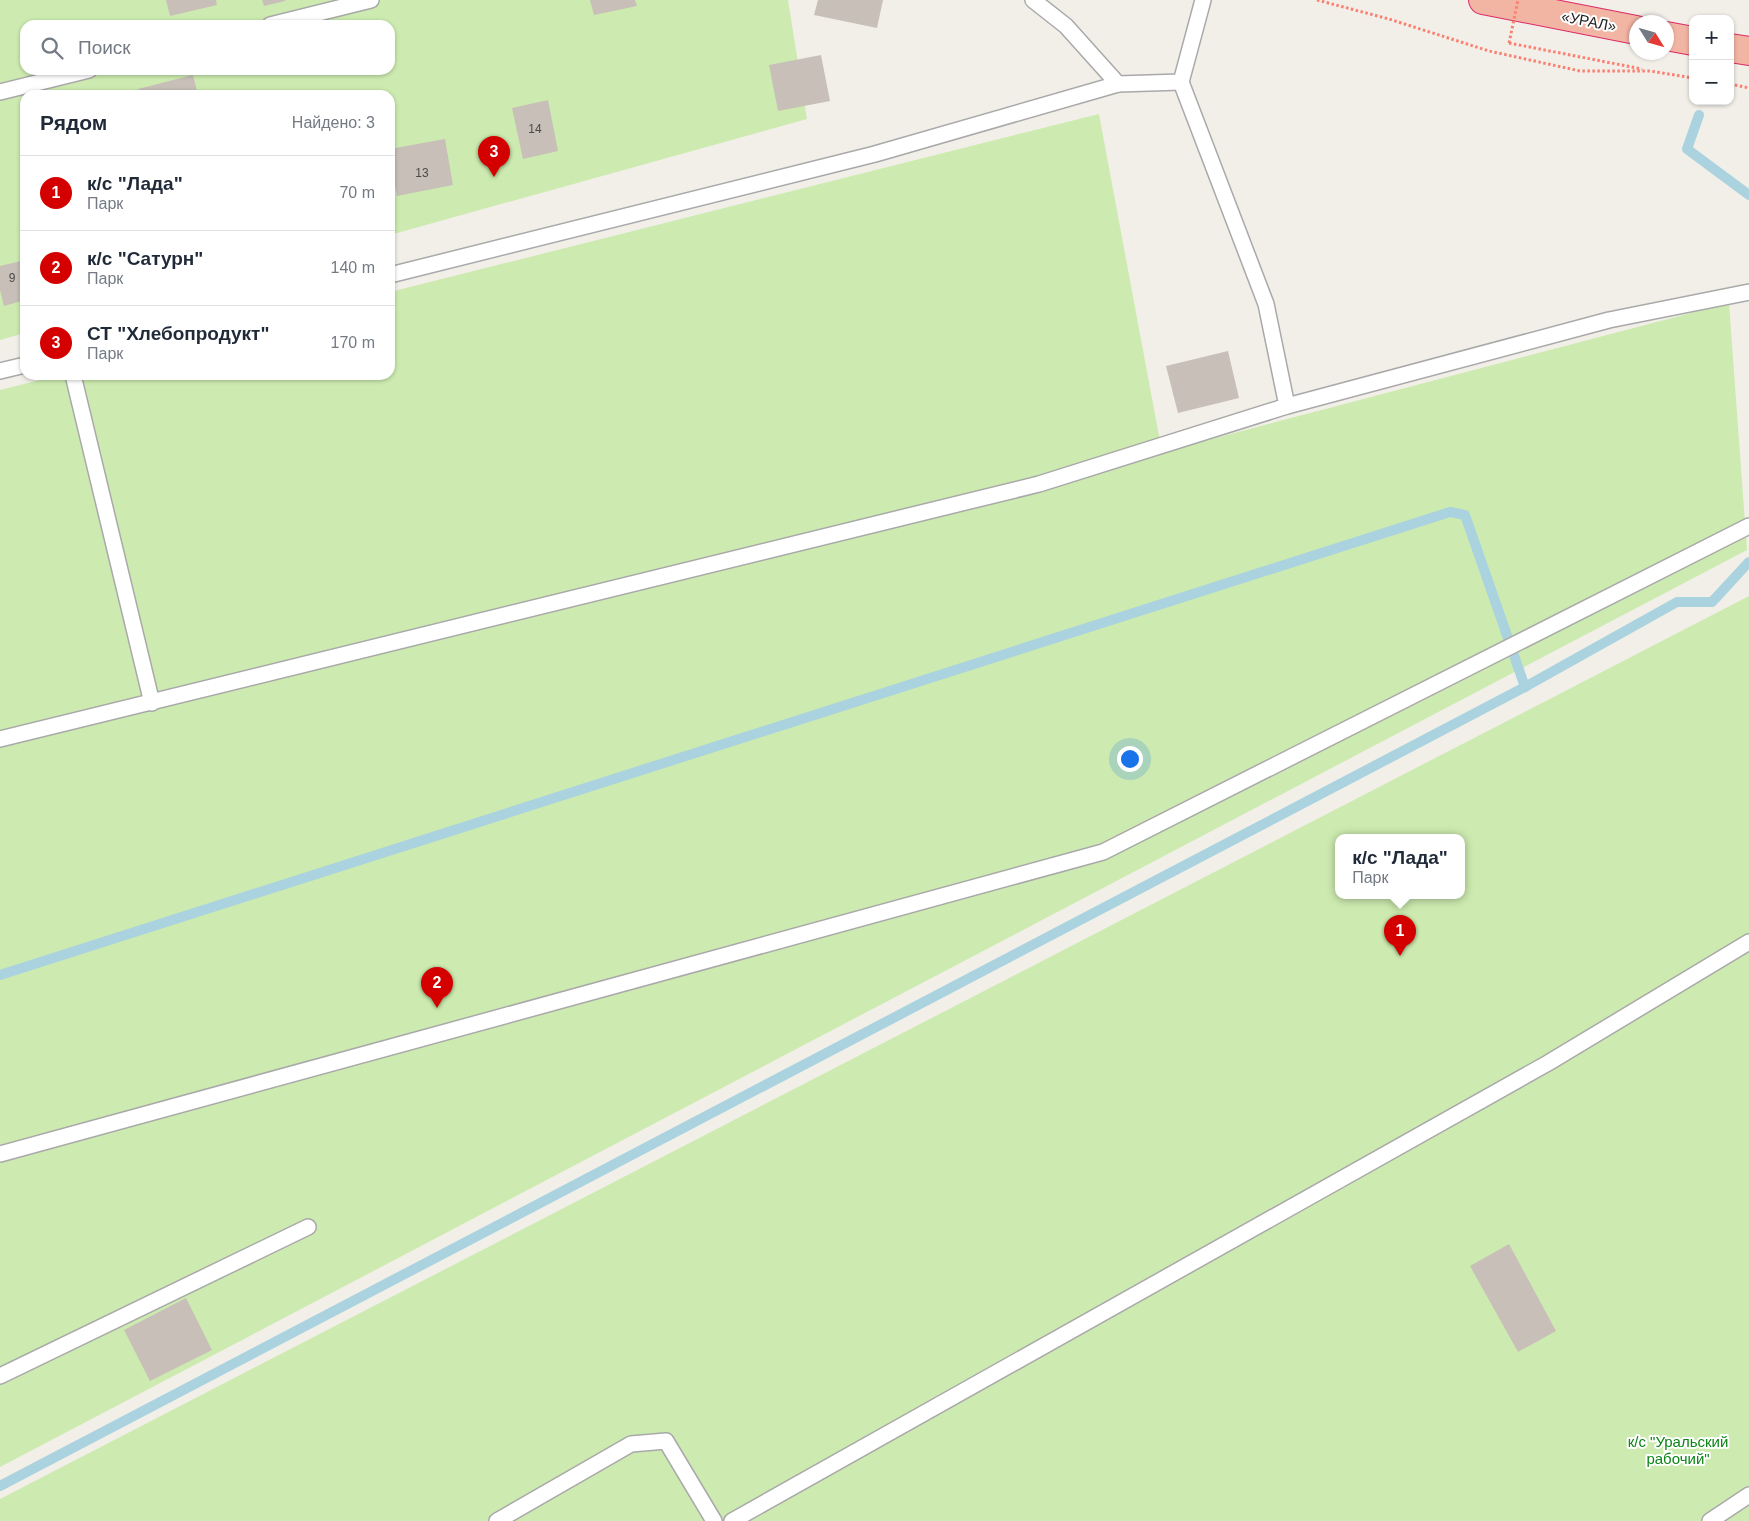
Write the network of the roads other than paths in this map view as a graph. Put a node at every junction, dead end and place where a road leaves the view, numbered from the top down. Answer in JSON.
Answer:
{"nodes":[{"id":1,"x":371,"y":0,"type":"edge"},
{"id":2,"x":1033,"y":0,"type":"edge"},
{"id":3,"x":1203,"y":0,"type":"edge"},
{"id":4,"x":1483,"y":0,"type":"edge"},
{"id":5,"x":290,"y":20,"type":"edge"},
{"id":6,"x":1629,"y":29,"type":"edge"},
{"id":7,"x":1674,"y":37,"type":"edge"},
{"id":8,"x":1689,"y":40,"type":"edge"},
{"id":9,"x":1734,"y":49,"type":"edge"},
{"id":10,"x":1749,"y":51,"type":"edge"},
{"id":11,"x":69,"y":75,"type":"edge"},
{"id":12,"x":1181,"y":82,"type":"junction"},
{"id":13,"x":1118,"y":84,"type":"junction"},
{"id":14,"x":0,"y":92,"type":"edge"},
{"id":15,"x":395,"y":274,"type":"edge"},
{"id":16,"x":1749,"y":292,"type":"edge"},
{"id":17,"x":20,"y":366,"type":"edge"},
{"id":18,"x":0,"y":371,"type":"edge"},
{"id":19,"x":74,"y":380,"type":"edge"},
{"id":20,"x":1287,"y":406,"type":"junction"},
{"id":21,"x":1749,"y":526,"type":"edge"},
{"id":22,"x":152,"y":702,"type":"junction"},
{"id":23,"x":0,"y":739,"type":"edge"},
{"id":24,"x":1749,"y":942,"type":"edge"},
{"id":25,"x":0,"y":1154,"type":"edge"},
{"id":26,"x":308,"y":1227,"type":"dead end"},
{"id":27,"x":0,"y":1376,"type":"edge"},
{"id":28,"x":1749,"y":1495,"type":"edge"},
{"id":29,"x":497,"y":1521,"type":"edge"},
{"id":30,"x":714,"y":1521,"type":"edge"},
{"id":31,"x":732,"y":1521,"type":"edge"},
{"id":32,"x":1710,"y":1521,"type":"edge"}],
"edges":[{"from":1,"to":5,"type":"lane"},
{"from":2,"to":13,"type":"lane"},
{"from":3,"to":12,"type":"lane"},
{"from":4,"to":6,"type":"highway","name":"«УРАЛ»"},
{"from":7,"to":8,"type":"highway"},
{"from":9,"to":10,"type":"highway"},
{"from":11,"to":14,"type":"lane"},
{"from":12,"to":13,"type":"lane"},
{"from":12,"to":20,"type":"lane"},
{"from":13,"to":15,"type":"lane"},
{"from":16,"to":20,"type":"lane"},
{"from":17,"to":18,"type":"lane"},
{"from":19,"to":22,"type":"lane"},
{"from":20,"to":22,"type":"lane"},
{"from":21,"to":25,"type":"lane"},
{"from":22,"to":23,"type":"lane"},
{"from":24,"to":31,"type":"lane"},
{"from":26,"to":27,"type":"lane"},
{"from":28,"to":32,"type":"lane"},
{"from":29,"to":30,"type":"lane"}]}
